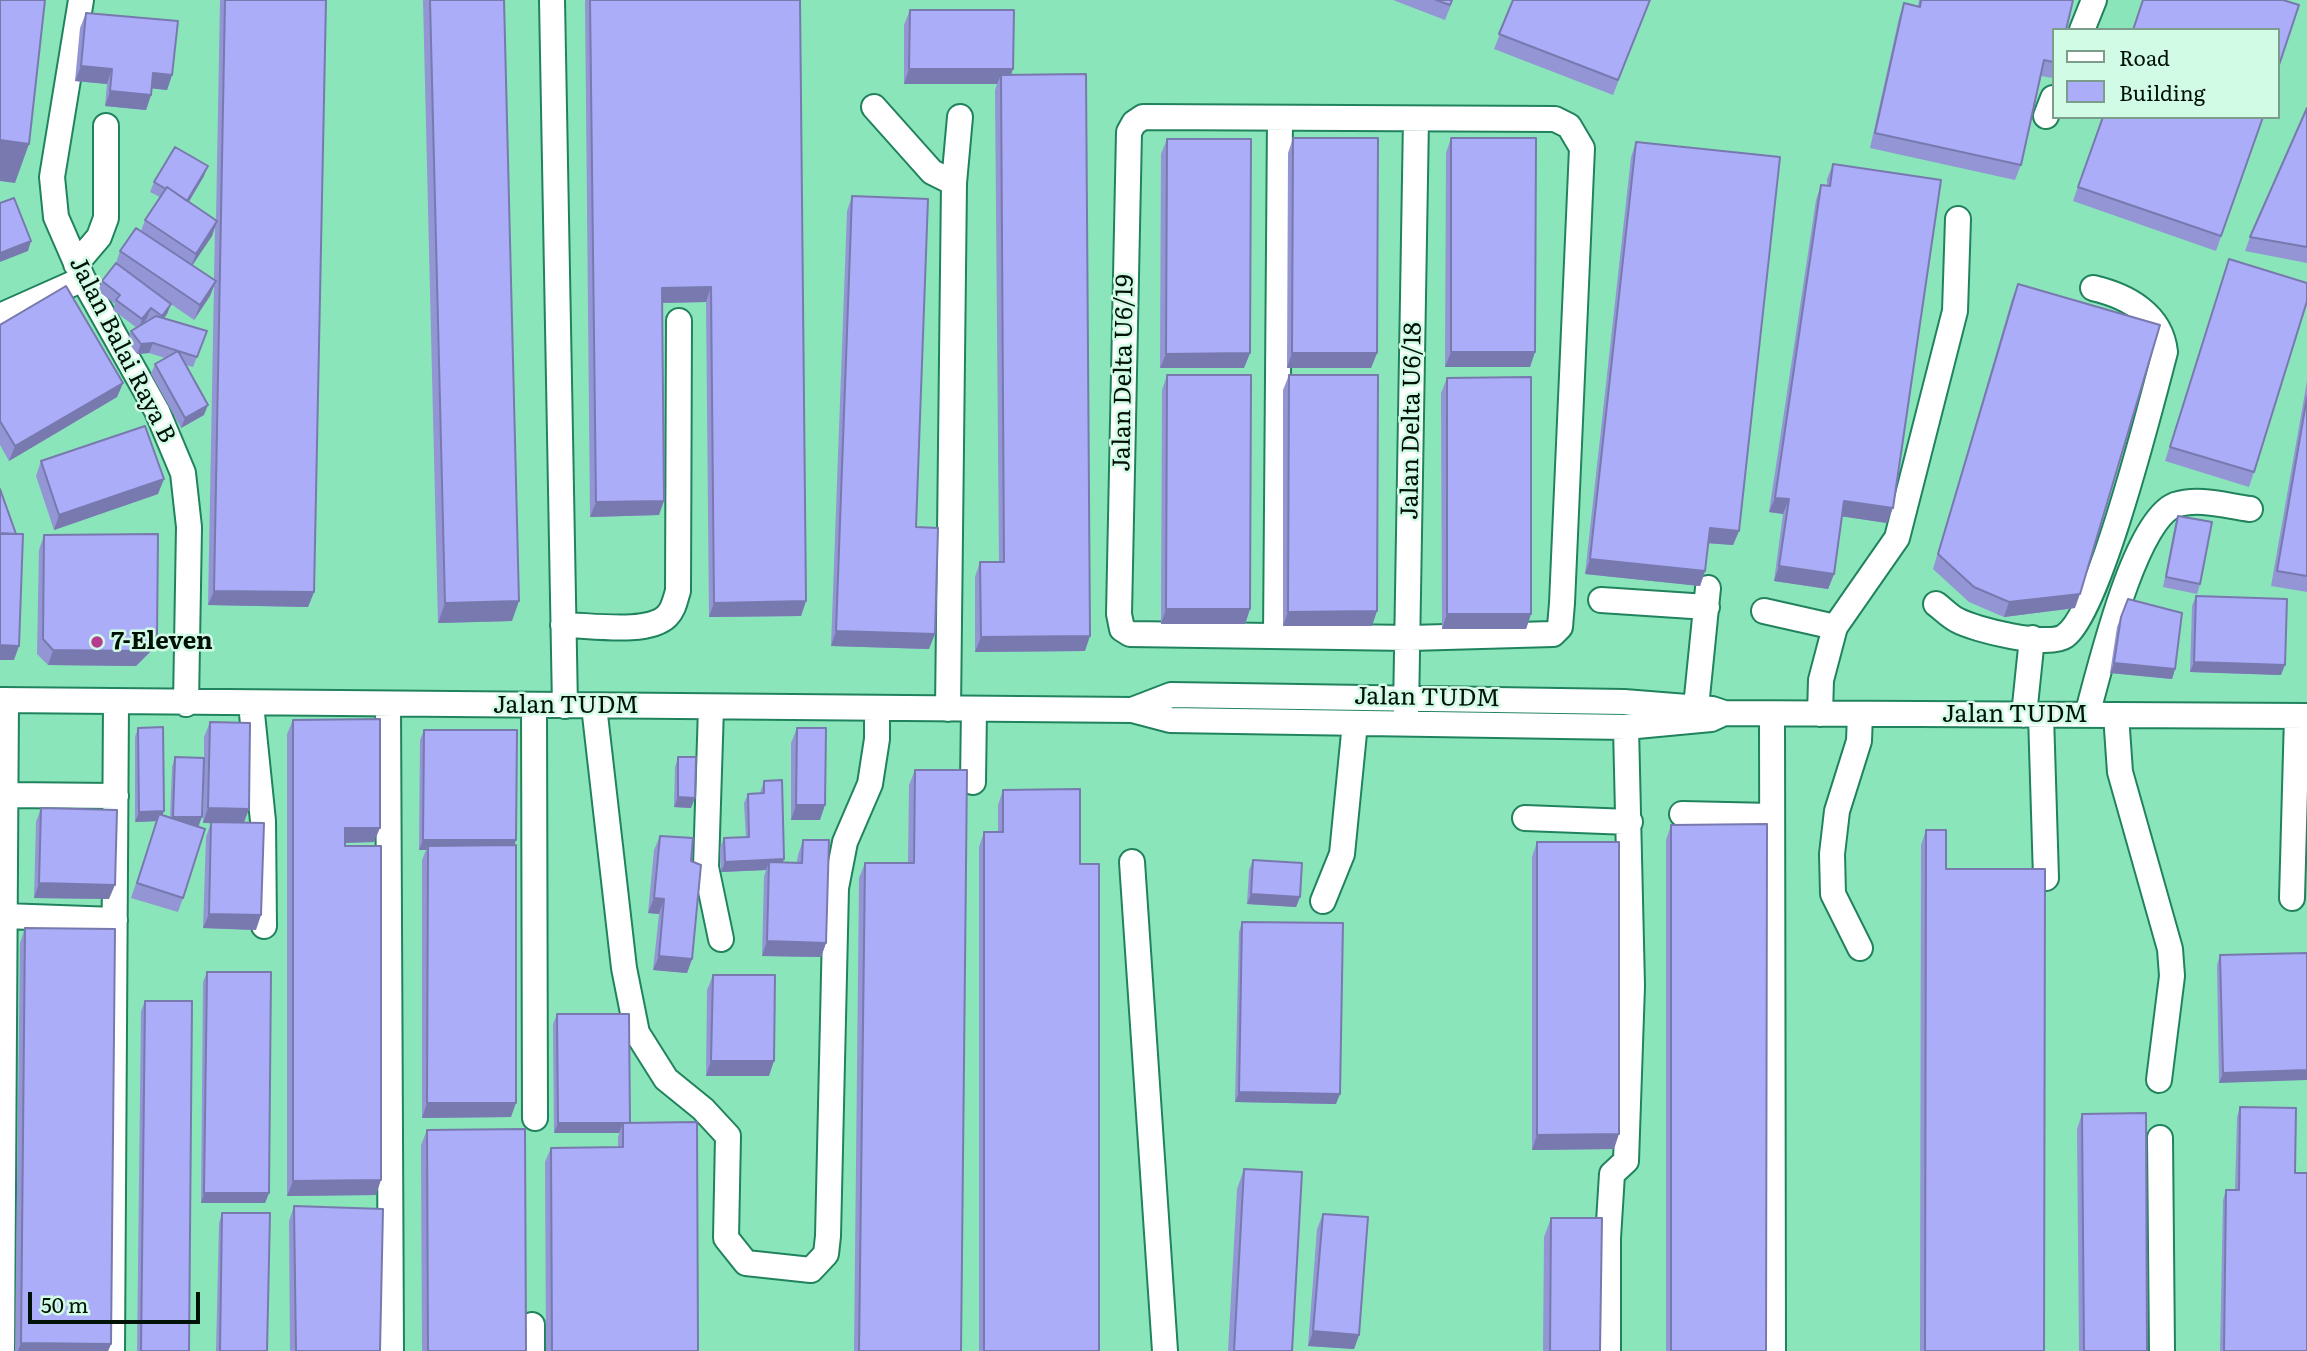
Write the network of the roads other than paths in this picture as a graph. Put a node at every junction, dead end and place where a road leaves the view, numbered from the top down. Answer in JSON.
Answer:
{"nodes":[{"id":1,"x":81,"y":0,"type":"edge"},
{"id":2,"x":552,"y":0,"type":"edge"},
{"id":3,"x":2094,"y":0,"type":"edge"},
{"id":4,"x":2083,"y":28,"type":"edge"},
{"id":5,"x":874,"y":107,"type":"dead end"},
{"id":6,"x":960,"y":117,"type":"dead end"},
{"id":7,"x":1280,"y":118,"type":"junction"},
{"id":8,"x":1416,"y":119,"type":"junction"},
{"id":9,"x":106,"y":126,"type":"dead end"},
{"id":10,"x":954,"y":183,"type":"junction"},
{"id":11,"x":1958,"y":219,"type":"dead end"},
{"id":12,"x":80,"y":272,"type":"junction"},
{"id":13,"x":2093,"y":288,"type":"dead end"},
{"id":14,"x":0,"y":316,"type":"edge"},
{"id":15,"x":679,"y":321,"type":"dead end"},
{"id":16,"x":2250,"y":509,"type":"dead end"},
{"id":17,"x":1601,"y":600,"type":"dead end"},
{"id":18,"x":1936,"y":604,"type":"dead end"},
{"id":19,"x":1764,"y":611,"type":"dead end"},
{"id":20,"x":563,"y":625,"type":"junction"},
{"id":21,"x":1835,"y":627,"type":"junction"},
{"id":22,"x":1276,"y":636,"type":"junction"},
{"id":23,"x":1410,"y":638,"type":"junction"},
{"id":24,"x":2032,"y":638,"type":"junction"},
{"id":25,"x":1407,"y":697,"type":"junction"},
{"id":26,"x":3,"y":700,"type":"edge"},
{"id":27,"x":116,"y":703,"type":"junction"},
{"id":28,"x":186,"y":704,"type":"junction"},
{"id":29,"x":251,"y":704,"type":"junction"},
{"id":30,"x":388,"y":705,"type":"junction"},
{"id":31,"x":534,"y":706,"type":"junction"},
{"id":32,"x":565,"y":706,"type":"junction"},
{"id":33,"x":594,"y":706,"type":"junction"},
{"id":34,"x":710,"y":707,"type":"junction"},
{"id":35,"x":1696,"y":707,"type":"junction"},
{"id":36,"x":877,"y":708,"type":"junction"},
{"id":37,"x":947,"y":709,"type":"junction"},
{"id":38,"x":974,"y":709,"type":"junction"},
{"id":39,"x":1132,"y":710,"type":"junction"},
{"id":40,"x":1724,"y":713,"type":"junction"},
{"id":41,"x":1772,"y":714,"type":"junction"},
{"id":42,"x":1820,"y":714,"type":"junction"},
{"id":43,"x":1860,"y":714,"type":"junction"},
{"id":44,"x":2032,"y":715,"type":"junction"},
{"id":45,"x":2087,"y":715,"type":"junction"},
{"id":46,"x":2116,"y":715,"type":"junction"},
{"id":47,"x":2302,"y":716,"type":"edge"},
{"id":48,"x":1355,"y":723,"type":"junction"},
{"id":49,"x":1406,"y":723,"type":"junction"},
{"id":50,"x":1626,"y":727,"type":"junction"},
{"id":51,"x":973,"y":782,"type":"dead end"},
{"id":52,"x":5,"y":795,"type":"junction"},
{"id":53,"x":116,"y":796,"type":"junction"},
{"id":54,"x":1682,"y":814,"type":"dead end"},
{"id":55,"x":1772,"y":816,"type":"junction"},
{"id":56,"x":1525,"y":818,"type":"dead end"},
{"id":57,"x":1630,"y":822,"type":"junction"},
{"id":58,"x":1132,"y":862,"type":"dead end"},
{"id":59,"x":2046,"y":878,"type":"edge"},
{"id":60,"x":2292,"y":898,"type":"dead end"},
{"id":61,"x":1323,"y":901,"type":"dead end"},
{"id":62,"x":4,"y":916,"type":"junction"},
{"id":63,"x":115,"y":920,"type":"junction"},
{"id":64,"x":264,"y":926,"type":"edge"},
{"id":65,"x":721,"y":939,"type":"dead end"},
{"id":66,"x":1860,"y":948,"type":"dead end"},
{"id":67,"x":2159,"y":1080,"type":"dead end"},
{"id":68,"x":535,"y":1118,"type":"dead end"},
{"id":69,"x":2160,"y":1138,"type":"dead end"},
{"id":70,"x":532,"y":1325,"type":"dead end"},
{"id":71,"x":2,"y":1351,"type":"edge"},
{"id":72,"x":112,"y":1351,"type":"edge"},
{"id":73,"x":391,"y":1351,"type":"edge"},
{"id":74,"x":532,"y":1351,"type":"edge"},
{"id":75,"x":1165,"y":1351,"type":"edge"},
{"id":76,"x":1608,"y":1351,"type":"edge"},
{"id":77,"x":1773,"y":1351,"type":"edge"},
{"id":78,"x":2162,"y":1351,"type":"edge"}],
"edges":[{"from":1,"to":12,"type":"street","name":"Jalan Balai Raya B"},
{"from":2,"to":20,"type":"street"},
{"from":3,"to":4,"type":"street"},
{"from":5,"to":10,"type":"street"},
{"from":6,"to":10,"type":"street"},
{"from":7,"to":8,"type":"street"},
{"from":7,"to":22,"type":"street"},
{"from":7,"to":22,"type":"street","name":"Jalan Delta U6/19"},
{"from":8,"to":23,"type":"street","name":"Jalan Delta U6/18"},
{"from":8,"to":23,"type":"street"},
{"from":9,"to":12,"type":"street"},
{"from":10,"to":37,"type":"street"},
{"from":11,"to":21,"type":"street"},
{"from":12,"to":14,"type":"street"},
{"from":12,"to":28,"type":"street","name":"Jalan Balai Raya B"},
{"from":13,"to":24,"type":"street"},
{"from":15,"to":20,"type":"street"},
{"from":16,"to":45,"type":"street"},
{"from":17,"to":35,"type":"street"},
{"from":18,"to":24,"type":"street"},
{"from":19,"to":21,"type":"street"},
{"from":20,"to":32,"type":"street"},
{"from":21,"to":42,"type":"street"},
{"from":22,"to":23,"type":"street"},
{"from":23,"to":25,"type":"street","name":"Jalan Delta U6/18"},
{"from":24,"to":44,"type":"street"},
{"from":25,"to":35,"type":"street","name":"Jalan TUDM"},
{"from":25,"to":39,"type":"street","name":"Jalan TUDM"},
{"from":25,"to":49,"type":"street","name":"Jalan Delta U6/18"},
{"from":26,"to":27,"type":"street","name":"Jalan TUDM"},
{"from":26,"to":52,"type":"street"},
{"from":27,"to":28,"type":"street","name":"Jalan TUDM"},
{"from":27,"to":53,"type":"street"},
{"from":28,"to":29,"type":"street","name":"Jalan TUDM"},
{"from":29,"to":30,"type":"street","name":"Jalan TUDM"},
{"from":29,"to":64,"type":"street"},
{"from":30,"to":31,"type":"street","name":"Jalan TUDM"},
{"from":30,"to":73,"type":"street"},
{"from":31,"to":32,"type":"street","name":"Jalan TUDM"},
{"from":31,"to":68,"type":"street"},
{"from":32,"to":33,"type":"street","name":"Jalan TUDM"},
{"from":33,"to":34,"type":"street","name":"Jalan TUDM"},
{"from":33,"to":36,"type":"street"},
{"from":34,"to":36,"type":"street","name":"Jalan TUDM"},
{"from":34,"to":65,"type":"street"},
{"from":35,"to":40,"type":"street","name":"Jalan TUDM"},
{"from":36,"to":37,"type":"street","name":"Jalan TUDM"},
{"from":37,"to":38,"type":"street","name":"Jalan TUDM"},
{"from":38,"to":39,"type":"street","name":"Jalan TUDM"},
{"from":38,"to":51,"type":"street"},
{"from":39,"to":48,"type":"street","name":"Jalan TUDM"},
{"from":40,"to":41,"type":"street","name":"Jalan TUDM"},
{"from":40,"to":50,"type":"street","name":"Jalan TUDM"},
{"from":41,"to":42,"type":"street","name":"Jalan TUDM"},
{"from":41,"to":55,"type":"street"},
{"from":42,"to":43,"type":"street","name":"Jalan TUDM"},
{"from":43,"to":44,"type":"street","name":"Jalan TUDM"},
{"from":43,"to":66,"type":"street"},
{"from":44,"to":45,"type":"street","name":"Jalan TUDM"},
{"from":44,"to":59,"type":"street"},
{"from":45,"to":46,"type":"street","name":"Jalan TUDM"},
{"from":46,"to":47,"type":"street","name":"Jalan TUDM"},
{"from":46,"to":67,"type":"street"},
{"from":47,"to":60,"type":"street"},
{"from":48,"to":49,"type":"street","name":"Jalan TUDM"},
{"from":48,"to":61,"type":"street"},
{"from":49,"to":50,"type":"street","name":"Jalan TUDM"},
{"from":50,"to":57,"type":"street"},
{"from":52,"to":53,"type":"street"},
{"from":52,"to":62,"type":"street"},
{"from":53,"to":63,"type":"street"},
{"from":54,"to":55,"type":"street"},
{"from":55,"to":77,"type":"street"},
{"from":56,"to":57,"type":"street"},
{"from":57,"to":76,"type":"street"},
{"from":58,"to":75,"type":"street"},
{"from":62,"to":63,"type":"street"},
{"from":62,"to":71,"type":"street"},
{"from":63,"to":72,"type":"street"},
{"from":69,"to":78,"type":"street"},
{"from":70,"to":74,"type":"street"}]}
